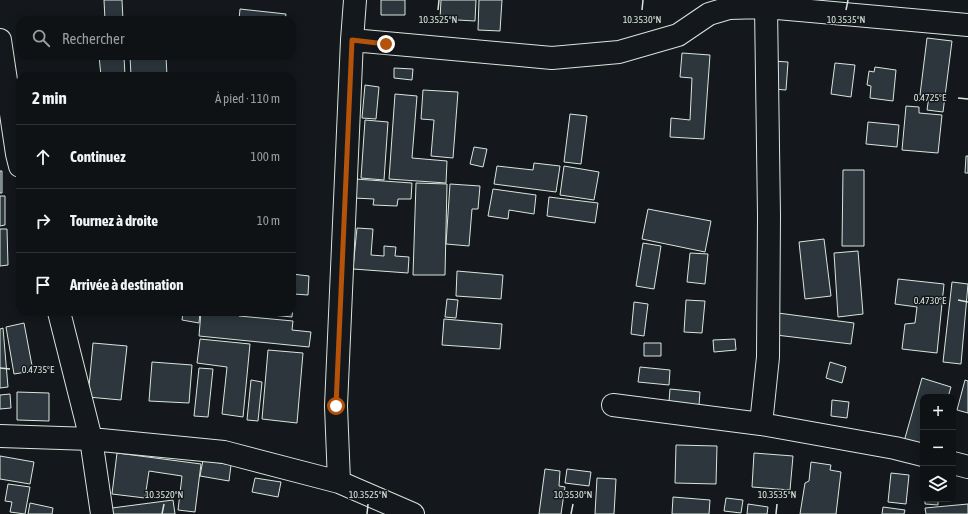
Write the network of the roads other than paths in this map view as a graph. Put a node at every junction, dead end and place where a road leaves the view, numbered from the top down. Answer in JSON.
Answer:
{"nodes":[{"id":1,"x":355,"y":0,"type":"edge"},
{"id":2,"x":766,"y":7,"type":"junction"},
{"id":3,"x":968,"y":25,"type":"edge"},
{"id":4,"x":0,"y":40,"type":"edge"},
{"id":5,"x":352,"y":40,"type":"junction"},
{"id":6,"x":12,"y":158,"type":"edge"},
{"id":7,"x":60,"y":316,"type":"edge"},
{"id":8,"x":613,"y":405,"type":"dead end"},
{"id":9,"x":761,"y":424,"type":"junction"},
{"id":10,"x":0,"y":436,"type":"edge"},
{"id":11,"x":91,"y":439,"type":"junction"},
{"id":12,"x":920,"y":454,"type":"edge"},
{"id":13,"x":956,"y":464,"type":"edge"},
{"id":14,"x":968,"y":467,"type":"edge"},
{"id":15,"x":339,"y":482,"type":"junction"},
{"id":16,"x":102,"y":514,"type":"edge"},
{"id":17,"x":413,"y":514,"type":"edge"}],
"edges":[{"from":1,"to":5,"type":"street"},
{"from":2,"to":3,"type":"street"},
{"from":2,"to":5,"type":"street"},
{"from":2,"to":9,"type":"street"},
{"from":4,"to":6,"type":"street"},
{"from":5,"to":15,"type":"street"},
{"from":7,"to":11,"type":"street"},
{"from":8,"to":9,"type":"street"},
{"from":9,"to":12,"type":"street"},
{"from":10,"to":11,"type":"street"},
{"from":11,"to":15,"type":"street"},
{"from":11,"to":16,"type":"street"},
{"from":13,"to":14,"type":"street"},
{"from":15,"to":17,"type":"street"}]}
